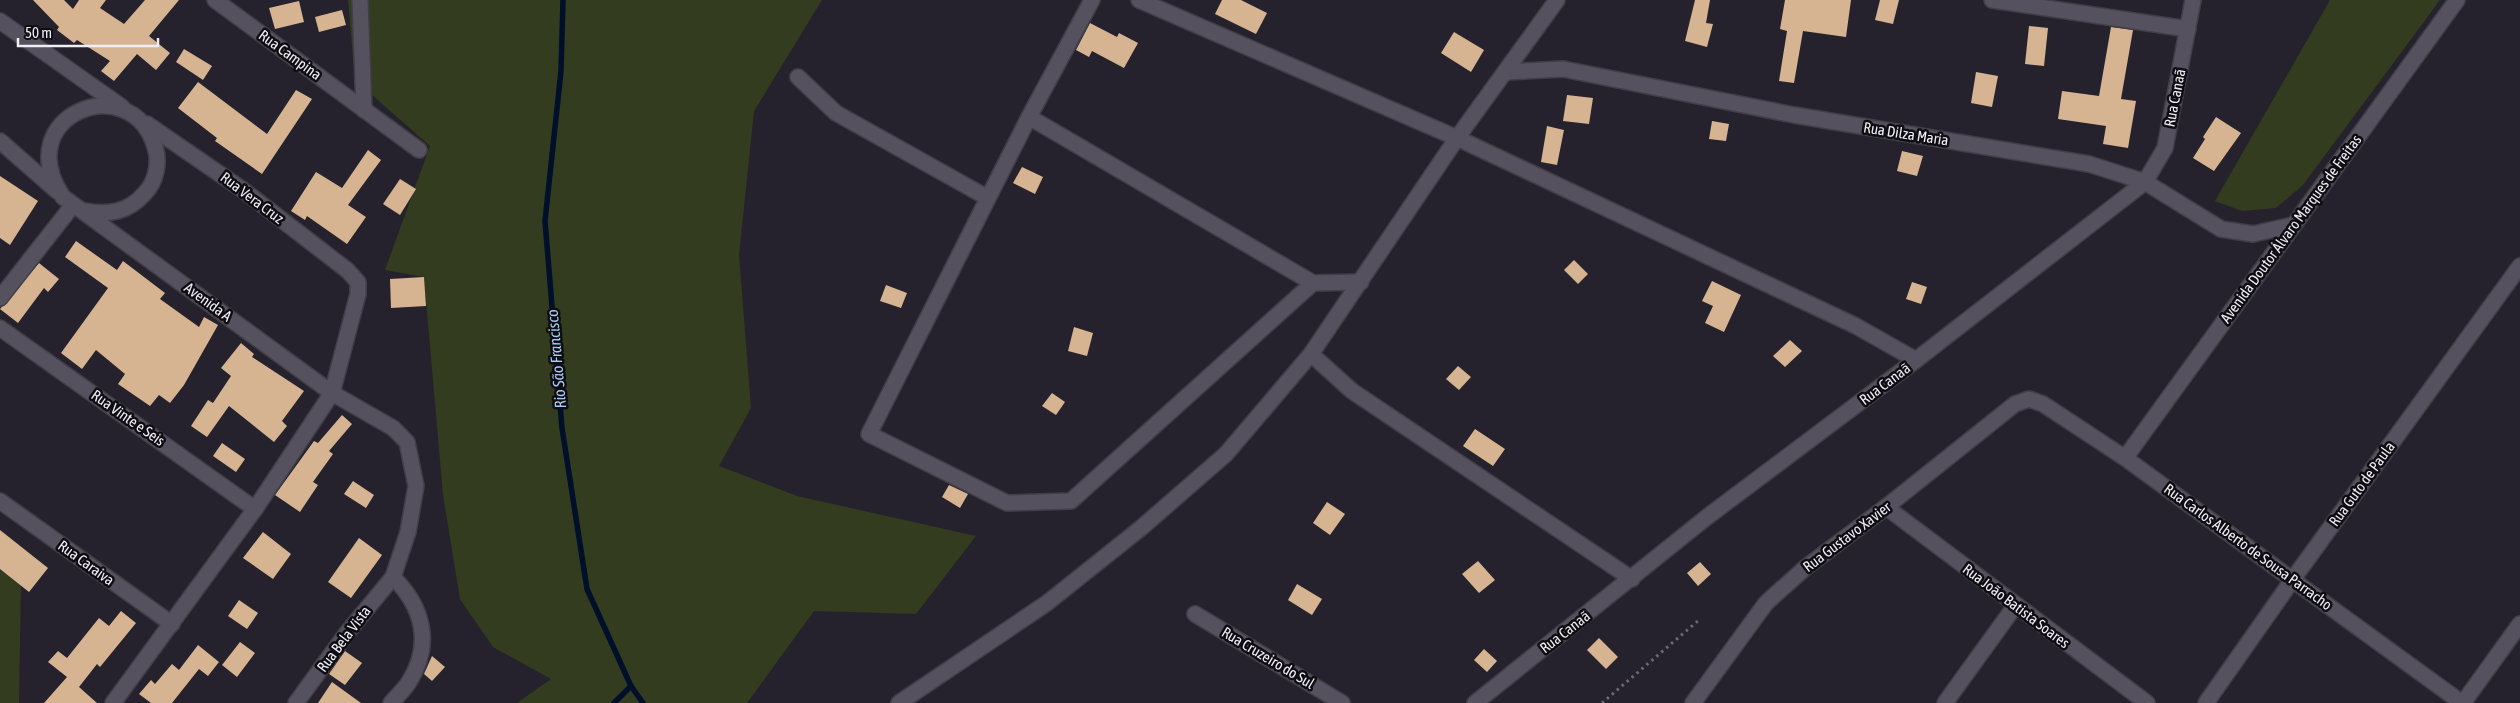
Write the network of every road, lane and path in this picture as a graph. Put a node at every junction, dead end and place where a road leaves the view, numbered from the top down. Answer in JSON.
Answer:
{"nodes":[{"id":1,"x":215,"y":0,"type":"edge"},
{"id":2,"x":360,"y":0,"type":"edge"},
{"id":3,"x":1092,"y":0,"type":"edge"},
{"id":4,"x":1139,"y":0,"type":"edge"},
{"id":5,"x":1557,"y":0,"type":"edge"},
{"id":6,"x":1992,"y":0,"type":"edge"},
{"id":7,"x":2193,"y":0,"type":"edge"},
{"id":8,"x":2457,"y":0,"type":"edge"},
{"id":9,"x":0,"y":21,"type":"edge"},
{"id":10,"x":2188,"y":30,"type":"junction"},
{"id":11,"x":1506,"y":72,"type":"junction"},
{"id":12,"x":798,"y":77,"type":"dead end"},
{"id":13,"x":364,"y":110,"type":"junction"},
{"id":14,"x":127,"y":111,"type":"junction"},
{"id":15,"x":1029,"y":117,"type":"junction"},
{"id":16,"x":141,"y":121,"type":"junction"},
{"id":17,"x":1457,"y":138,"type":"junction"},
{"id":18,"x":0,"y":141,"type":"edge"},
{"id":19,"x":419,"y":150,"type":"dead end"},
{"id":20,"x":2145,"y":182,"type":"junction"},
{"id":21,"x":988,"y":198,"type":"junction"},
{"id":22,"x":73,"y":204,"type":"junction"},
{"id":23,"x":2293,"y":225,"type":"junction"},
{"id":24,"x":2520,"y":266,"type":"edge"},
{"id":25,"x":1361,"y":282,"type":"junction"},
{"id":26,"x":1314,"y":284,"type":"junction"},
{"id":27,"x":0,"y":298,"type":"edge"},
{"id":28,"x":0,"y":328,"type":"edge"},
{"id":29,"x":1311,"y":354,"type":"junction"},
{"id":30,"x":1916,"y":360,"type":"junction"},
{"id":31,"x":332,"y":392,"type":"junction"},
{"id":32,"x":2029,"y":399,"type":"joint"},
{"id":33,"x":2125,"y":458,"type":"junction"},
{"id":34,"x":0,"y":501,"type":"edge"},
{"id":35,"x":1886,"y":507,"type":"junction"},
{"id":36,"x":255,"y":509,"type":"junction"},
{"id":37,"x":393,"y":577,"type":"junction"},
{"id":38,"x":1632,"y":579,"type":"junction"},
{"id":39,"x":2293,"y":579,"type":"junction"},
{"id":40,"x":2015,"y":606,"type":"junction"},
{"id":41,"x":1195,"y":614,"type":"dead end"},
{"id":42,"x":1699,"y":620,"type":"dead end"},
{"id":43,"x":172,"y":624,"type":"junction"},
{"id":44,"x":2520,"y":624,"type":"edge"},
{"id":45,"x":113,"y":703,"type":"edge"},
{"id":46,"x":296,"y":703,"type":"edge"},
{"id":47,"x":391,"y":703,"type":"edge"},
{"id":48,"x":899,"y":703,"type":"edge"},
{"id":49,"x":1342,"y":703,"type":"edge"},
{"id":50,"x":1475,"y":703,"type":"edge"},
{"id":51,"x":1602,"y":703,"type":"edge"},
{"id":52,"x":1692,"y":703,"type":"edge"},
{"id":53,"x":1945,"y":703,"type":"edge"},
{"id":54,"x":2147,"y":703,"type":"edge"},
{"id":55,"x":2206,"y":703,"type":"edge"},
{"id":56,"x":2462,"y":703,"type":"edge"}],
"edges":[{"from":1,"to":13,"type":"street","name":"Rua Campina"},
{"from":2,"to":13,"type":"street"},
{"from":3,"to":15,"type":"street"},
{"from":4,"to":17,"type":"street"},
{"from":5,"to":11,"type":"street"},
{"from":6,"to":10,"type":"street"},
{"from":7,"to":10,"type":"street","name":"Rua Canaã"},
{"from":8,"to":23,"type":"street","name":"Avenida Doutor Álvaro Marques de Freitas"},
{"from":9,"to":14,"type":"street"},
{"from":10,"to":20,"type":"street","name":"Rua Canaã"},
{"from":11,"to":17,"type":"street"},
{"from":11,"to":20,"type":"street","name":"Rua Dilza Maria"},
{"from":12,"to":21,"type":"street"},
{"from":13,"to":19,"type":"street","name":"Rua Campina"},
{"from":14,"to":16,"type":"street"},
{"from":14,"to":22,"type":"street"},
{"from":15,"to":21,"type":"street"},
{"from":15,"to":26,"type":"street"},
{"from":16,"to":22,"type":"street"},
{"from":16,"to":31,"type":"street","name":"Rua Vera Cruz"},
{"from":17,"to":25,"type":"street"},
{"from":17,"to":30,"type":"street"},
{"from":18,"to":22,"type":"street","name":"Avenida A"},
{"from":20,"to":23,"type":"street","name":"Rua Dilza Maria"},
{"from":20,"to":30,"type":"street","name":"Rua Canaã"},
{"from":21,"to":26,"type":"street"},
{"from":22,"to":27,"type":"street"},
{"from":22,"to":31,"type":"street","name":"Avenida A"},
{"from":23,"to":33,"type":"street","name":"Avenida Doutor Álvaro Marques de Freitas"},
{"from":24,"to":39,"type":"street","name":"Rua Guto de Paula"},
{"from":25,"to":26,"type":"street"},
{"from":25,"to":29,"type":"street"},
{"from":28,"to":36,"type":"street","name":"Rua Vinte e Seis"},
{"from":29,"to":38,"type":"street"},
{"from":29,"to":48,"type":"street"},
{"from":30,"to":38,"type":"street","name":"Rua Canaã"},
{"from":31,"to":36,"type":"street"},
{"from":31,"to":37,"type":"street","name":"Rua Bela Vista"},
{"from":32,"to":33,"type":"street","name":"Rua Carlos Alberto de Sousa Parracho"},
{"from":32,"to":35,"type":"street","name":"Rua Gustavo Xavier"},
{"from":33,"to":39,"type":"street","name":"Rua Carlos Alberto de Sousa Parracho"},
{"from":34,"to":43,"type":"street","name":"Rua Caraiva"},
{"from":35,"to":40,"type":"street","name":"Rua João Batista Soares"},
{"from":35,"to":52,"type":"street","name":"Rua Gustavo Xavier"},
{"from":36,"to":43,"type":"street"},
{"from":37,"to":46,"type":"street","name":"Rua Bela Vista"},
{"from":37,"to":47,"type":"street"},
{"from":38,"to":50,"type":"street","name":"Rua Canaã"},
{"from":39,"to":55,"type":"street","name":"Rua Guto de Paula"},
{"from":39,"to":56,"type":"street","name":"Rua Carlos Alberto de Sousa Parracho"},
{"from":40,"to":53,"type":"street"},
{"from":40,"to":54,"type":"street","name":"Rua João Batista Soares"},
{"from":41,"to":49,"type":"street","name":"Rua Cruzeiro do Sul"},
{"from":42,"to":51,"type":"path"},
{"from":43,"to":45,"type":"street"},
{"from":44,"to":56,"type":"street"}]}
